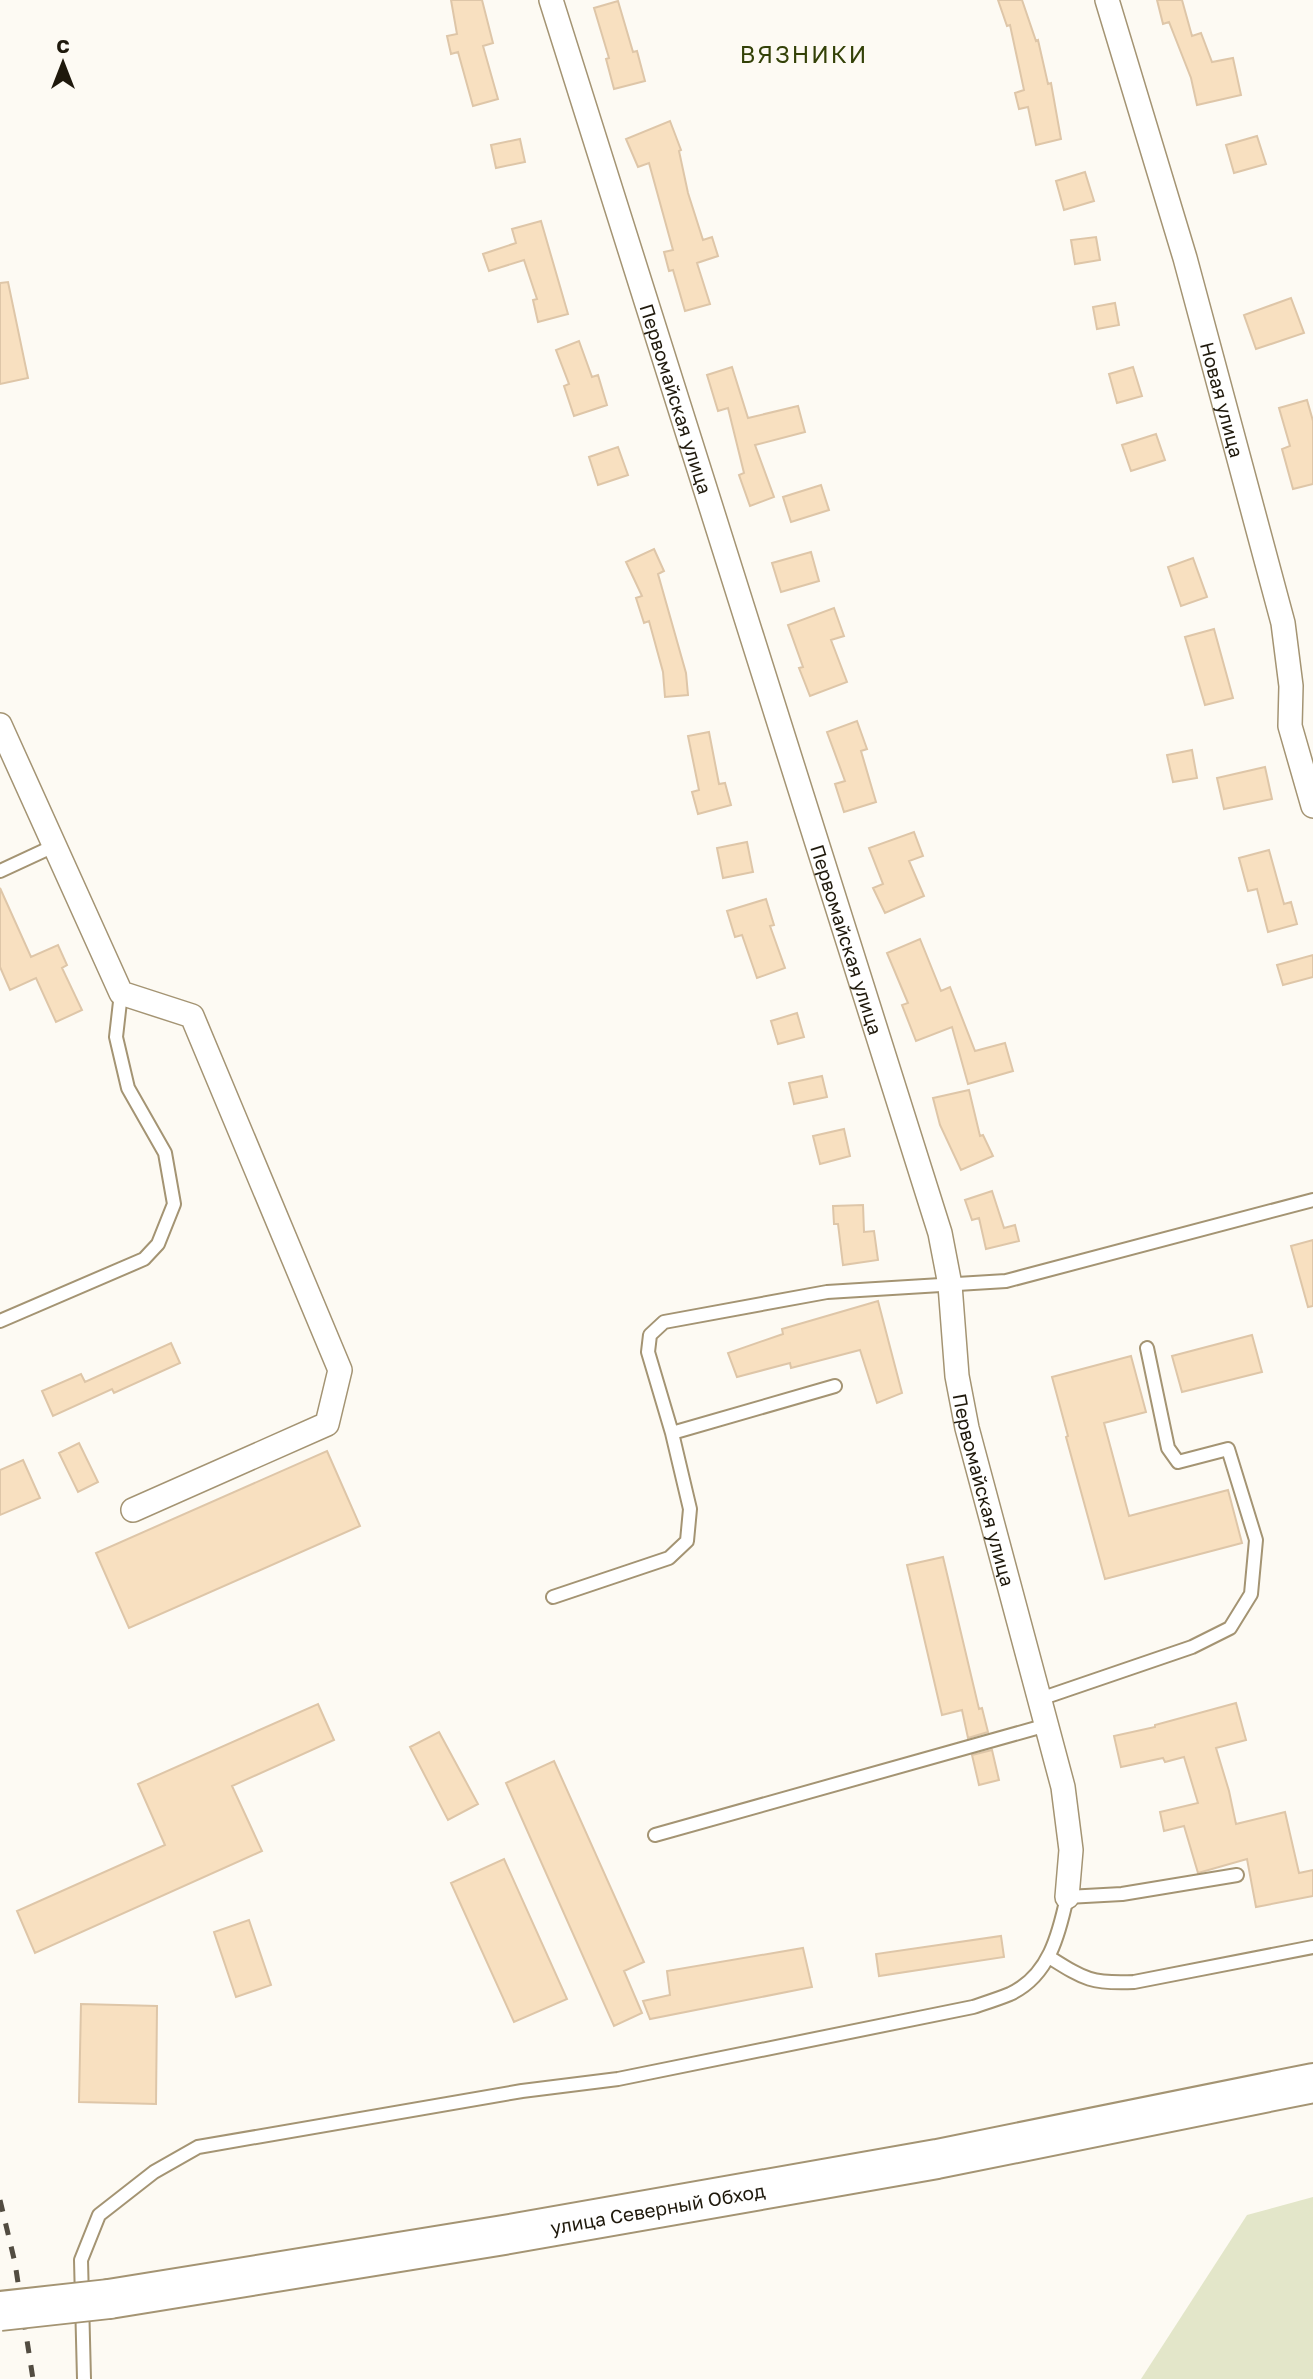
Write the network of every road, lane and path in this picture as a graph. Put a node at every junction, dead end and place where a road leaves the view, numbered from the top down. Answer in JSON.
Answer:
{"nodes":[{"id":1,"x":551,"y":0,"type":"edge"},
{"id":2,"x":1107,"y":0,"type":"edge"},
{"id":3,"x":0,"y":725,"type":"edge"},
{"id":4,"x":1313,"y":806,"type":"edge"},
{"id":5,"x":54,"y":846,"type":"junction"},
{"id":6,"x":0,"y":871,"type":"edge"},
{"id":7,"x":121,"y":993,"type":"junction"},
{"id":8,"x":1313,"y":1200,"type":"edge"},
{"id":9,"x":950,"y":1284,"type":"junction"},
{"id":10,"x":0,"y":1321,"type":"edge"},
{"id":11,"x":1147,"y":1348,"type":"dead end"},
{"id":12,"x":835,"y":1386,"type":"dead end"},
{"id":13,"x":672,"y":1433,"type":"junction"},
{"id":14,"x":133,"y":1510,"type":"dead end"},
{"id":15,"x":553,"y":1597,"type":"dead end"},
{"id":16,"x":1040,"y":1699,"type":"junction"},
{"id":17,"x":1047,"y":1725,"type":"junction"},
{"id":18,"x":655,"y":1835,"type":"dead end"},
{"id":19,"x":1237,"y":1875,"type":"dead end"},
{"id":20,"x":1067,"y":1897,"type":"junction"},
{"id":21,"x":1313,"y":1947,"type":"edge"},
{"id":22,"x":1049,"y":1956,"type":"junction"},
{"id":23,"x":1313,"y":2083,"type":"edge"},
{"id":24,"x":0,"y":2311,"type":"edge"},
{"id":25,"x":84,"y":2379,"type":"edge"}],
"edges":[{"from":1,"to":9,"type":"street","name":"Первомайская улица"},
{"from":2,"to":4,"type":"street","name":"Новая улица"},
{"from":3,"to":5,"type":"street"},
{"from":5,"to":6,"type":"lane"},
{"from":5,"to":7,"type":"street"},
{"from":7,"to":10,"type":"lane"},
{"from":7,"to":14,"type":"street"},
{"from":8,"to":9,"type":"lane"},
{"from":9,"to":13,"type":"lane"},
{"from":9,"to":16,"type":"street","name":"Первомайская улица"},
{"from":11,"to":16,"type":"lane"},
{"from":12,"to":13,"type":"lane"},
{"from":13,"to":15,"type":"lane"},
{"from":16,"to":17,"type":"street","name":"Первомайская улица"},
{"from":17,"to":18,"type":"lane"},
{"from":17,"to":20,"type":"street","name":"Первомайская улица"},
{"from":19,"to":20,"type":"lane"},
{"from":20,"to":22,"type":"lane"},
{"from":21,"to":22,"type":"lane"},
{"from":22,"to":25,"type":"lane"},
{"from":23,"to":24,"type":"highway","name":"улица Северный Обход","bridge":true}]}
